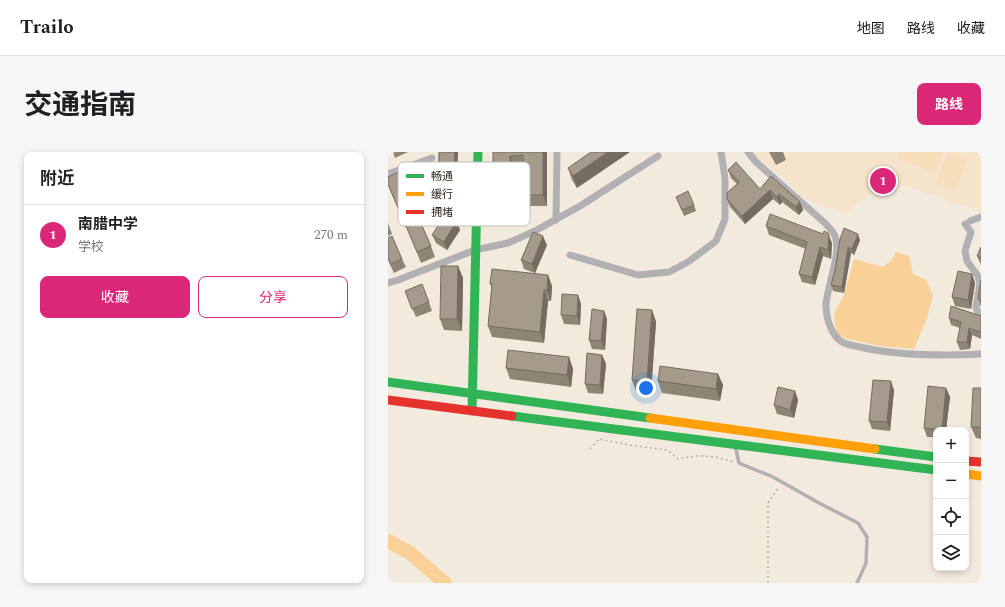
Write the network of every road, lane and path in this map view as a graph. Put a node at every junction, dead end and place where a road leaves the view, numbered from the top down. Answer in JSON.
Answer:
{"nodes":[{"id":1,"x":478,"y":152,"type":"edge"},
{"id":2,"x":557,"y":152,"type":"edge"},
{"id":3,"x":721,"y":152,"type":"edge"},
{"id":4,"x":748,"y":152,"type":"edge"},
{"id":5,"x":658,"y":156,"type":"dead end"},
{"id":6,"x":432,"y":158,"type":"dead end"},
{"id":7,"x":421,"y":162,"type":"edge"},
{"id":8,"x":478,"y":162,"type":"edge"},
{"id":9,"x":398,"y":170,"type":"edge"},
{"id":10,"x":388,"y":174,"type":"edge"},
{"id":11,"x":981,"y":217,"type":"edge"},
{"id":12,"x":556,"y":220,"type":"junction"},
{"id":13,"x":476,"y":226,"type":"edge"},
{"id":14,"x":475,"y":250,"type":"junction"},
{"id":15,"x":570,"y":255,"type":"dead end"},
{"id":16,"x":388,"y":283,"type":"edge"},
{"id":17,"x":981,"y":313,"type":"edge"},
{"id":18,"x":981,"y":354,"type":"edge"},
{"id":19,"x":388,"y":382,"type":"edge"},
{"id":20,"x":473,"y":394,"type":"junction"},
{"id":21,"x":388,"y":400,"type":"edge"},
{"id":22,"x":472,"y":410,"type":"junction"},
{"id":23,"x":812,"y":440,"type":"junction"},
{"id":24,"x":735,"y":444,"type":"junction"},
{"id":25,"x":590,"y":449,"type":"dead end"},
{"id":26,"x":810,"y":453,"type":"junction"},
{"id":27,"x":933,"y":457,"type":"edge"},
{"id":28,"x":969,"y":461,"type":"edge"},
{"id":29,"x":981,"y":462,"type":"edge"},
{"id":30,"x":739,"y":463,"type":"junction"},
{"id":31,"x":933,"y":470,"type":"edge"},
{"id":32,"x":969,"y":474,"type":"edge"},
{"id":33,"x":981,"y":476,"type":"edge"},
{"id":34,"x":782,"y":482,"type":"junction"},
{"id":35,"x":768,"y":583,"type":"edge"},
{"id":36,"x":857,"y":583,"type":"edge"}],
"edges":[{"from":1,"to":8,"type":"street"},
{"from":2,"to":12,"type":"street"},
{"from":3,"to":15,"type":"street"},
{"from":4,"to":18,"type":"street"},
{"from":5,"to":12,"type":"street"},
{"from":6,"to":7,"type":"street"},
{"from":9,"to":10,"type":"street"},
{"from":11,"to":17,"type":"street"},
{"from":12,"to":14,"type":"street"},
{"from":13,"to":14,"type":"street"},
{"from":14,"to":16,"type":"street"},
{"from":14,"to":20,"type":"street"},
{"from":19,"to":20,"type":"street"},
{"from":20,"to":22,"type":"street"},
{"from":20,"to":23,"type":"street"},
{"from":21,"to":22,"type":"street"},
{"from":22,"to":24,"type":"street"},
{"from":23,"to":26,"type":"street"},
{"from":23,"to":27,"type":"street"},
{"from":24,"to":26,"type":"street"},
{"from":24,"to":30,"type":"lane"},
{"from":25,"to":30,"type":"path"},
{"from":26,"to":31,"type":"street"},
{"from":28,"to":29,"type":"street"},
{"from":30,"to":34,"type":"lane"},
{"from":32,"to":33,"type":"street"},
{"from":34,"to":35,"type":"path"},
{"from":34,"to":36,"type":"lane"}]}
